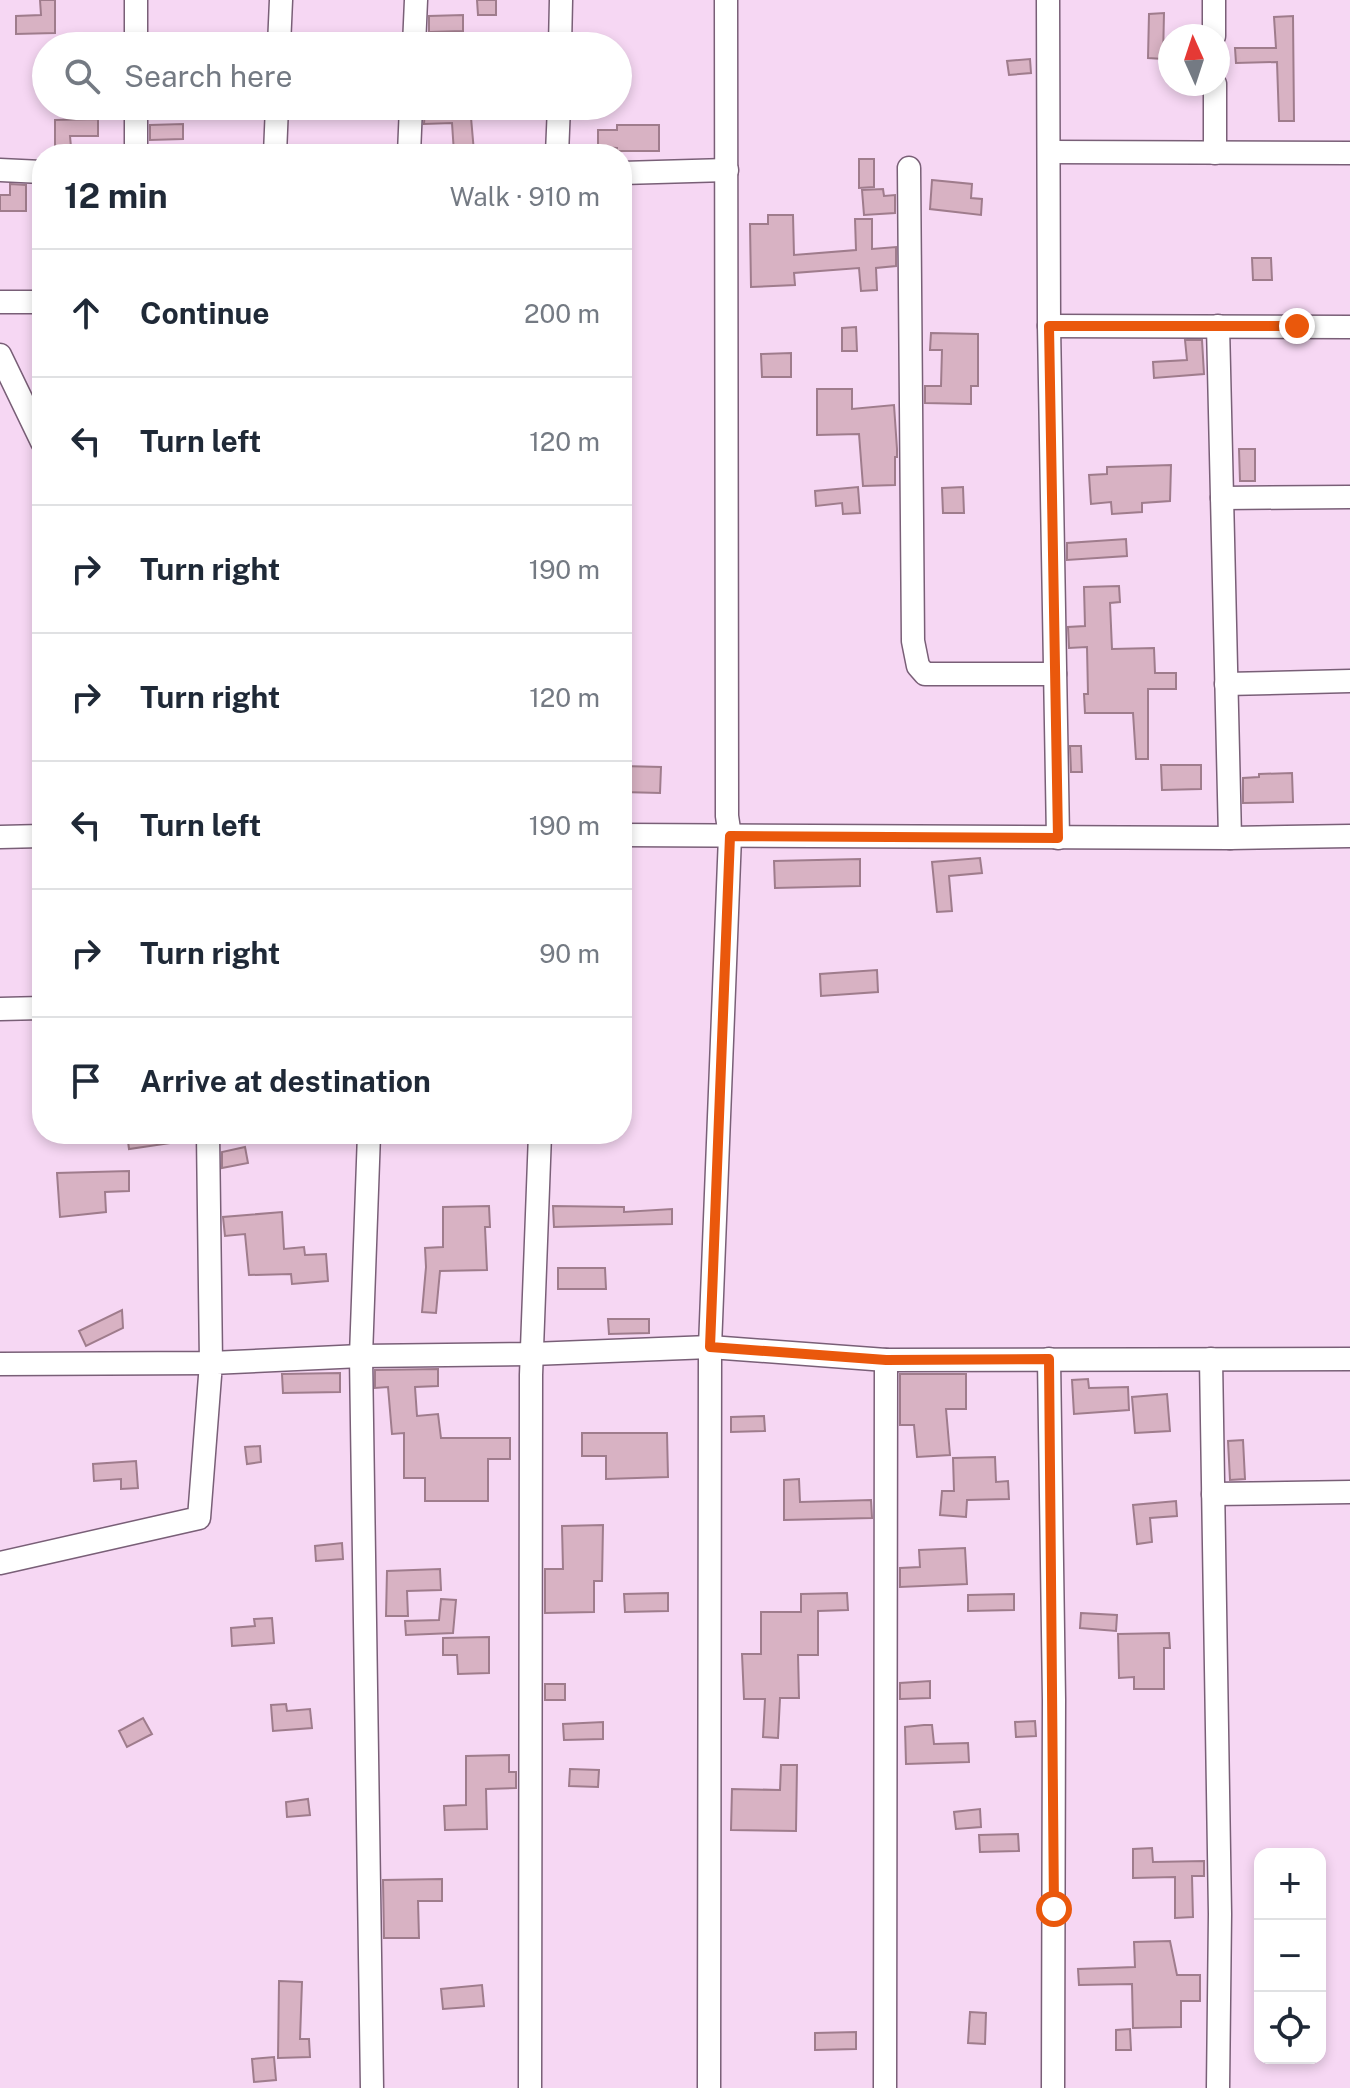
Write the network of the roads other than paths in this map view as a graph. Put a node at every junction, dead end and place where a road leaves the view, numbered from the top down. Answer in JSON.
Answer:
{"nodes":[{"id":1,"x":136,"y":0,"type":"edge"},
{"id":2,"x":281,"y":0,"type":"edge"},
{"id":3,"x":416,"y":0,"type":"edge"},
{"id":4,"x":561,"y":0,"type":"edge"},
{"id":5,"x":726,"y":0,"type":"edge"},
{"id":6,"x":1048,"y":0,"type":"edge"},
{"id":7,"x":1214,"y":0,"type":"edge"},
{"id":8,"x":1214,"y":24,"type":"edge"},
{"id":9,"x":136,"y":32,"type":"edge"},
{"id":10,"x":280,"y":32,"type":"edge"},
{"id":11,"x":415,"y":32,"type":"edge"},
{"id":12,"x":560,"y":32,"type":"edge"},
{"id":13,"x":1215,"y":96,"type":"edge"},
{"id":14,"x":136,"y":120,"type":"edge"},
{"id":15,"x":276,"y":120,"type":"edge"},
{"id":16,"x":410,"y":120,"type":"edge"},
{"id":17,"x":558,"y":120,"type":"edge"},
{"id":18,"x":136,"y":144,"type":"edge"},
{"id":19,"x":275,"y":144,"type":"edge"},
{"id":20,"x":409,"y":144,"type":"edge"},
{"id":21,"x":557,"y":144,"type":"edge"},
{"id":22,"x":1050,"y":152,"type":"junction"},
{"id":23,"x":1215,"y":153,"type":"junction"},
{"id":24,"x":1350,"y":153,"type":"edge"},
{"id":25,"x":909,"y":168,"type":"dead end"},
{"id":26,"x":0,"y":170,"type":"edge"},
{"id":27,"x":727,"y":170,"type":"junction"},
{"id":28,"x":32,"y":172,"type":"edge"},
{"id":29,"x":632,"y":173,"type":"edge"},
{"id":30,"x":0,"y":302,"type":"edge"},
{"id":31,"x":32,"y":302,"type":"edge"},
{"id":32,"x":1049,"y":326,"type":"junction"},
{"id":33,"x":1218,"y":326,"type":"junction"},
{"id":34,"x":1350,"y":327,"type":"edge"},
{"id":35,"x":0,"y":355,"type":"edge"},
{"id":36,"x":32,"y":421,"type":"edge"},
{"id":37,"x":1350,"y":497,"type":"edge"},
{"id":38,"x":1222,"y":498,"type":"junction"},
{"id":39,"x":1055,"y":674,"type":"junction"},
{"id":40,"x":1350,"y":681,"type":"edge"},
{"id":41,"x":1226,"y":684,"type":"junction"},
{"id":42,"x":632,"y":835,"type":"edge"},
{"id":43,"x":32,"y":836,"type":"edge"},
{"id":44,"x":730,"y":836,"type":"junction"},
{"id":45,"x":1350,"y":836,"type":"edge"},
{"id":46,"x":0,"y":837,"type":"edge"},
{"id":47,"x":1058,"y":838,"type":"junction"},
{"id":48,"x":1230,"y":838,"type":"junction"},
{"id":49,"x":32,"y":1008,"type":"edge"},
{"id":50,"x":0,"y":1009,"type":"edge"},
{"id":51,"x":208,"y":1144,"type":"edge"},
{"id":52,"x":369,"y":1144,"type":"edge"},
{"id":53,"x":540,"y":1144,"type":"edge"},
{"id":54,"x":710,"y":1347,"type":"junction"},
{"id":55,"x":532,"y":1354,"type":"junction"},
{"id":56,"x":361,"y":1356,"type":"junction"},
{"id":57,"x":1049,"y":1359,"type":"junction"},
{"id":58,"x":1211,"y":1359,"type":"junction"},
{"id":59,"x":1350,"y":1359,"type":"edge"},
{"id":60,"x":886,"y":1360,"type":"junction"},
{"id":61,"x":211,"y":1363,"type":"junction"},
{"id":62,"x":0,"y":1364,"type":"edge"},
{"id":63,"x":1350,"y":1492,"type":"edge"},
{"id":64,"x":1213,"y":1494,"type":"junction"},
{"id":65,"x":0,"y":1563,"type":"edge"},
{"id":66,"x":372,"y":2088,"type":"edge"},
{"id":67,"x":530,"y":2088,"type":"edge"},
{"id":68,"x":709,"y":2088,"type":"edge"},
{"id":69,"x":885,"y":2088,"type":"edge"},
{"id":70,"x":1053,"y":2088,"type":"edge"},
{"id":71,"x":1218,"y":2088,"type":"edge"}],
"edges":[{"from":1,"to":9,"type":"street"},
{"from":2,"to":10,"type":"street"},
{"from":3,"to":11,"type":"street"},
{"from":4,"to":12,"type":"street"},
{"from":5,"to":27,"type":"street"},
{"from":6,"to":22,"type":"street"},
{"from":7,"to":8,"type":"street"},
{"from":13,"to":23,"type":"street"},
{"from":14,"to":18,"type":"street"},
{"from":15,"to":19,"type":"street"},
{"from":16,"to":20,"type":"street"},
{"from":17,"to":21,"type":"street"},
{"from":22,"to":23,"type":"street"},
{"from":22,"to":32,"type":"street"},
{"from":23,"to":24,"type":"street"},
{"from":25,"to":39,"type":"street"},
{"from":26,"to":28,"type":"street"},
{"from":27,"to":29,"type":"street"},
{"from":27,"to":44,"type":"street"},
{"from":30,"to":31,"type":"street"},
{"from":32,"to":33,"type":"street"},
{"from":32,"to":39,"type":"street"},
{"from":33,"to":34,"type":"street"},
{"from":33,"to":38,"type":"street"},
{"from":35,"to":36,"type":"street"},
{"from":37,"to":38,"type":"street"},
{"from":38,"to":41,"type":"street"},
{"from":39,"to":47,"type":"street"},
{"from":40,"to":41,"type":"street"},
{"from":41,"to":48,"type":"street"},
{"from":42,"to":44,"type":"street"},
{"from":43,"to":46,"type":"street"},
{"from":44,"to":47,"type":"street"},
{"from":44,"to":54,"type":"street"},
{"from":45,"to":48,"type":"street"},
{"from":47,"to":48,"type":"street"},
{"from":49,"to":50,"type":"street"},
{"from":51,"to":61,"type":"street"},
{"from":52,"to":56,"type":"street"},
{"from":53,"to":55,"type":"street"},
{"from":54,"to":55,"type":"street"},
{"from":54,"to":60,"type":"street"},
{"from":54,"to":68,"type":"street"},
{"from":55,"to":56,"type":"street"},
{"from":55,"to":67,"type":"street"},
{"from":56,"to":61,"type":"street"},
{"from":56,"to":66,"type":"street"},
{"from":57,"to":58,"type":"street"},
{"from":57,"to":60,"type":"street"},
{"from":57,"to":70,"type":"street"},
{"from":58,"to":59,"type":"street"},
{"from":58,"to":64,"type":"street"},
{"from":60,"to":69,"type":"street"},
{"from":61,"to":62,"type":"street"},
{"from":61,"to":65,"type":"street"},
{"from":63,"to":64,"type":"street"},
{"from":64,"to":71,"type":"street"}]}
